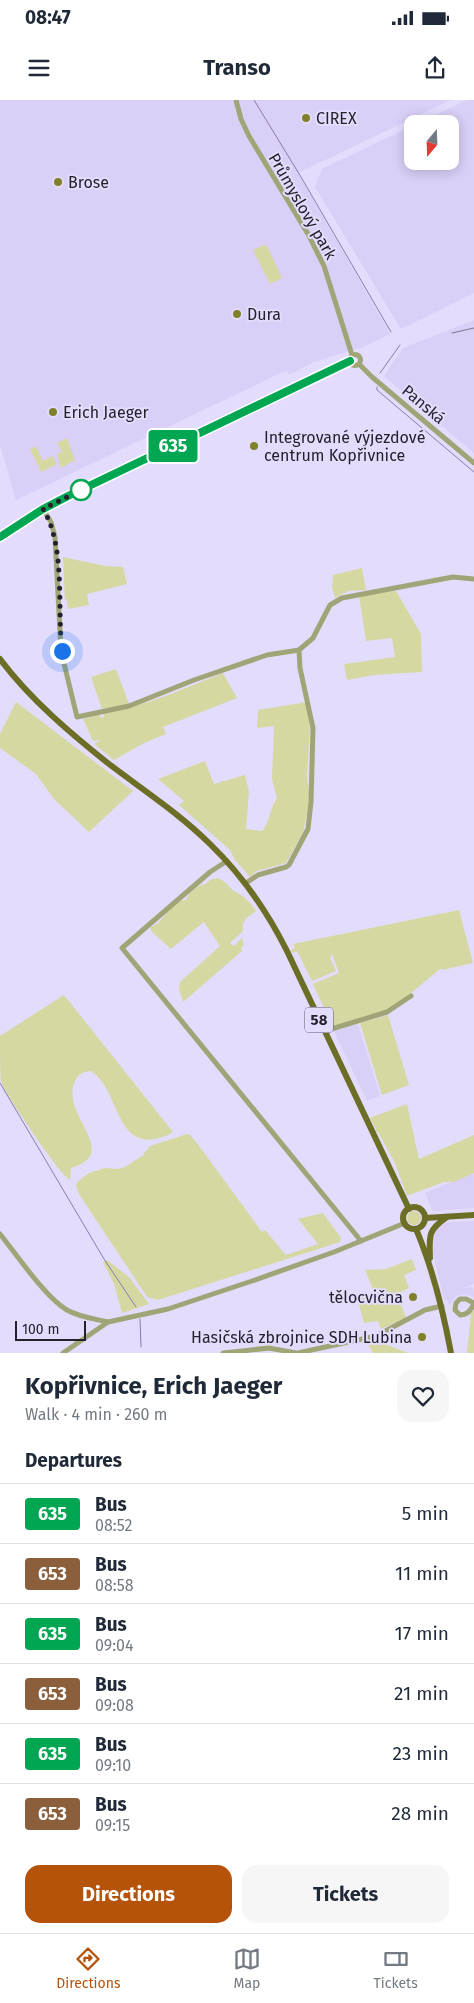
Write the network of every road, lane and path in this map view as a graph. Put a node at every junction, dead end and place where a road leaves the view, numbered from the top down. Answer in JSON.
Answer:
{"nodes":[{"id":1,"x":236,"y":100,"type":"edge"},
{"id":2,"x":352,"y":355,"type":"junction"},
{"id":3,"x":350,"y":361,"type":"junction"},
{"id":4,"x":359,"y":364,"type":"junction"},
{"id":5,"x":474,"y":463,"type":"edge"},
{"id":6,"x":43,"y":509,"type":"junction"},
{"id":7,"x":0,"y":537,"type":"edge"},
{"id":8,"x":474,"y":580,"type":"edge"},
{"id":9,"x":299,"y":650,"type":"junction"},
{"id":10,"x":0,"y":659,"type":"edge"},
{"id":11,"x":227,"y":861,"type":"junction"},
{"id":12,"x":246,"y":883,"type":"junction"},
{"id":13,"x":411,"y":996,"type":"dead end"},
{"id":14,"x":325,"y":1032,"type":"junction"},
{"id":15,"x":409,"y":1209,"type":"junction"},
{"id":16,"x":474,"y":1215,"type":"edge"},
{"id":17,"x":447,"y":1217,"type":"junction"},
{"id":18,"x":425,"y":1218,"type":"junction"},
{"id":19,"x":405,"y":1223,"type":"junction"},
{"id":20,"x":416,"y":1229,"type":"junction"},
{"id":21,"x":0,"y":1234,"type":"edge"},
{"id":22,"x":360,"y":1241,"type":"junction"},
{"id":23,"x":430,"y":1264,"type":"junction"},
{"id":24,"x":442,"y":1306,"type":"junction"},
{"id":25,"x":108,"y":1322,"type":"junction"},
{"id":26,"x":63,"y":1353,"type":"edge"},
{"id":27,"x":223,"y":1353,"type":"edge"},
{"id":28,"x":297,"y":1353,"type":"edge"},
{"id":29,"x":451,"y":1353,"type":"edge"}],
"edges":[{"from":1,"to":2,"type":"street","name":"Průmyslový park"},
{"from":2,"to":3,"type":"street"},
{"from":2,"to":4,"type":"street"},
{"from":3,"to":4,"type":"street"},
{"from":3,"to":6,"type":"street"},
{"from":4,"to":5,"type":"street","name":"Panská"},
{"from":6,"to":7,"type":"street"},
{"from":6,"to":9,"type":"street"},
{"from":8,"to":9,"type":"street"},
{"from":9,"to":12,"type":"street"},
{"from":10,"to":11,"type":"main road","number":"58"},
{"from":11,"to":12,"type":"main road","number":"58"},
{"from":11,"to":22,"type":"street"},
{"from":12,"to":14,"type":"main road","number":"58"},
{"from":13,"to":14,"type":"street"},
{"from":14,"to":15,"type":"main road","number":"58"},
{"from":15,"to":18,"type":"main road"},
{"from":15,"to":19,"type":"main road"},
{"from":16,"to":17,"type":"main road"},
{"from":17,"to":18,"type":"main road"},
{"from":17,"to":23,"type":"main road"},
{"from":18,"to":20,"type":"main road"},
{"from":19,"to":20,"type":"main road"},
{"from":19,"to":22,"type":"street"},
{"from":20,"to":23,"type":"main road"},
{"from":21,"to":25,"type":"street"},
{"from":22,"to":25,"type":"street"},
{"from":23,"to":24,"type":"main road"},
{"from":24,"to":28,"type":"street"},
{"from":24,"to":29,"type":"main road"},
{"from":25,"to":26,"type":"street"},
{"from":27,"to":28,"type":"street"}]}
